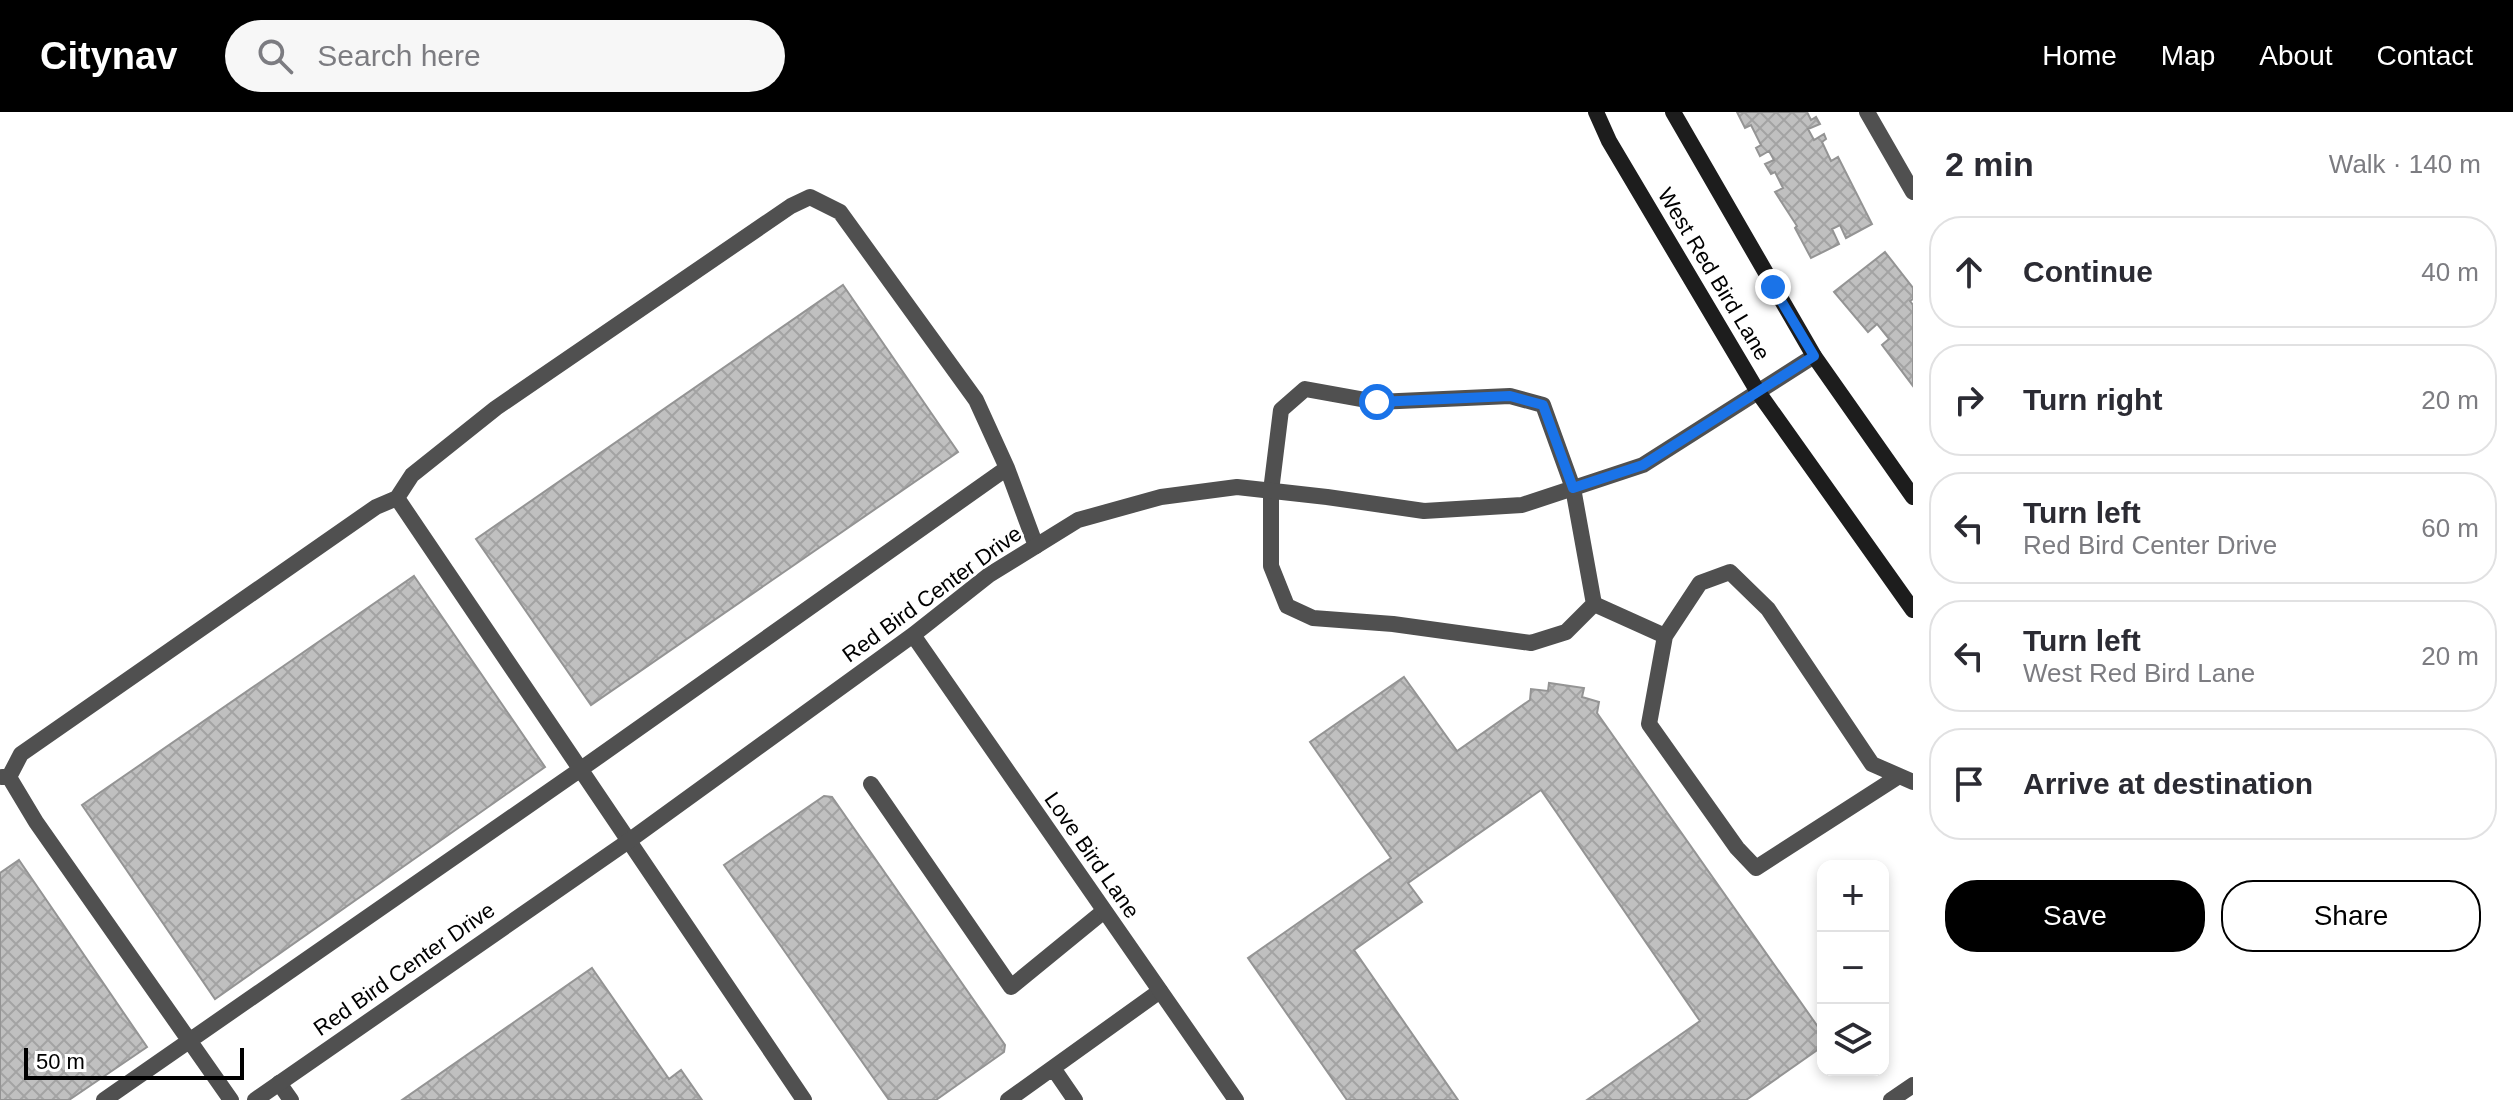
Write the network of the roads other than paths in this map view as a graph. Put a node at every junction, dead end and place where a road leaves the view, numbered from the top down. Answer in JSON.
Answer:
{"nodes":[{"id":1,"x":1596,"y":112,"type":"edge"},
{"id":2,"x":1673,"y":112,"type":"edge"},
{"id":3,"x":1867,"y":112,"type":"edge"},
{"id":4,"x":1913,"y":192,"type":"edge"},
{"id":5,"x":1814,"y":356,"type":"junction"},
{"id":6,"x":1758,"y":392,"type":"junction"},
{"id":7,"x":1007,"y":468,"type":"junction"},
{"id":8,"x":1573,"y":488,"type":"junction"},
{"id":9,"x":1271,"y":491,"type":"junction"},
{"id":10,"x":1913,"y":497,"type":"edge"},
{"id":11,"x":397,"y":498,"type":"junction"},
{"id":12,"x":1036,"y":546,"type":"junction"},
{"id":13,"x":1594,"y":604,"type":"junction"},
{"id":14,"x":1913,"y":610,"type":"edge"},
{"id":15,"x":913,"y":635,"type":"junction"},
{"id":16,"x":1665,"y":636,"type":"junction"},
{"id":17,"x":581,"y":769,"type":"junction"},
{"id":18,"x":5,"y":777,"type":"edge"},
{"id":19,"x":1906,"y":779,"type":"edge"},
{"id":20,"x":871,"y":784,"type":"dead end"},
{"id":21,"x":630,"y":840,"type":"junction"},
{"id":22,"x":1104,"y":911,"type":"junction"},
{"id":23,"x":1160,"y":991,"type":"junction"},
{"id":24,"x":190,"y":1042,"type":"junction"},
{"id":25,"x":1053,"y":1068,"type":"junction"},
{"id":26,"x":279,"y":1083,"type":"junction"},
{"id":27,"x":1913,"y":1085,"type":"edge"},
{"id":28,"x":104,"y":1100,"type":"edge"},
{"id":29,"x":231,"y":1100,"type":"edge"},
{"id":30,"x":255,"y":1100,"type":"edge"},
{"id":31,"x":291,"y":1100,"type":"edge"},
{"id":32,"x":804,"y":1100,"type":"edge"},
{"id":33,"x":1008,"y":1100,"type":"edge"},
{"id":34,"x":1075,"y":1100,"type":"edge"},
{"id":35,"x":1236,"y":1100,"type":"edge"},
{"id":36,"x":1891,"y":1100,"type":"edge"}],
"edges":[{"from":1,"to":6,"type":"main road","name":"West Red Bird Lane"},
{"from":2,"to":5,"type":"main road","name":"West Red Bird Lane"},
{"from":3,"to":4,"type":"street"},
{"from":5,"to":6,"type":"street","name":"Red Bird Center Drive"},
{"from":5,"to":10,"type":"main road","name":"West Red Bird Lane"},
{"from":6,"to":8,"type":"street","name":"Red Bird Center Drive"},
{"from":6,"to":14,"type":"main road","name":"West Red Bird Lane"},
{"from":7,"to":11,"type":"street"},
{"from":7,"to":12,"type":"street"},
{"from":7,"to":17,"type":"street"},
{"from":8,"to":9,"type":"street","name":"Red Bird Center Drive"},
{"from":8,"to":9,"type":"street"},
{"from":8,"to":13,"type":"street"},
{"from":9,"to":12,"type":"street","name":"Red Bird Center Drive"},
{"from":9,"to":13,"type":"street"},
{"from":11,"to":17,"type":"street"},
{"from":11,"to":18,"type":"street"},
{"from":12,"to":15,"type":"street","name":"Red Bird Center Drive"},
{"from":13,"to":16,"type":"street"},
{"from":15,"to":21,"type":"street","name":"Red Bird Center Drive"},
{"from":15,"to":22,"type":"street","name":"Love Bird Lane"},
{"from":16,"to":19,"type":"street"},
{"from":16,"to":19,"type":"street"},
{"from":17,"to":21,"type":"street"},
{"from":17,"to":24,"type":"street"},
{"from":18,"to":24,"type":"street"},
{"from":20,"to":22,"type":"street"},
{"from":21,"to":26,"type":"street","name":"Red Bird Center Drive"},
{"from":21,"to":32,"type":"street"},
{"from":22,"to":23,"type":"street","name":"Love Bird Lane"},
{"from":23,"to":25,"type":"street"},
{"from":23,"to":35,"type":"street","name":"Love Bird Lane"},
{"from":24,"to":28,"type":"street"},
{"from":24,"to":29,"type":"street"},
{"from":25,"to":33,"type":"street"},
{"from":25,"to":34,"type":"street"},
{"from":26,"to":30,"type":"street","name":"Red Bird Center Drive"},
{"from":26,"to":31,"type":"street"},
{"from":27,"to":36,"type":"street"}]}
